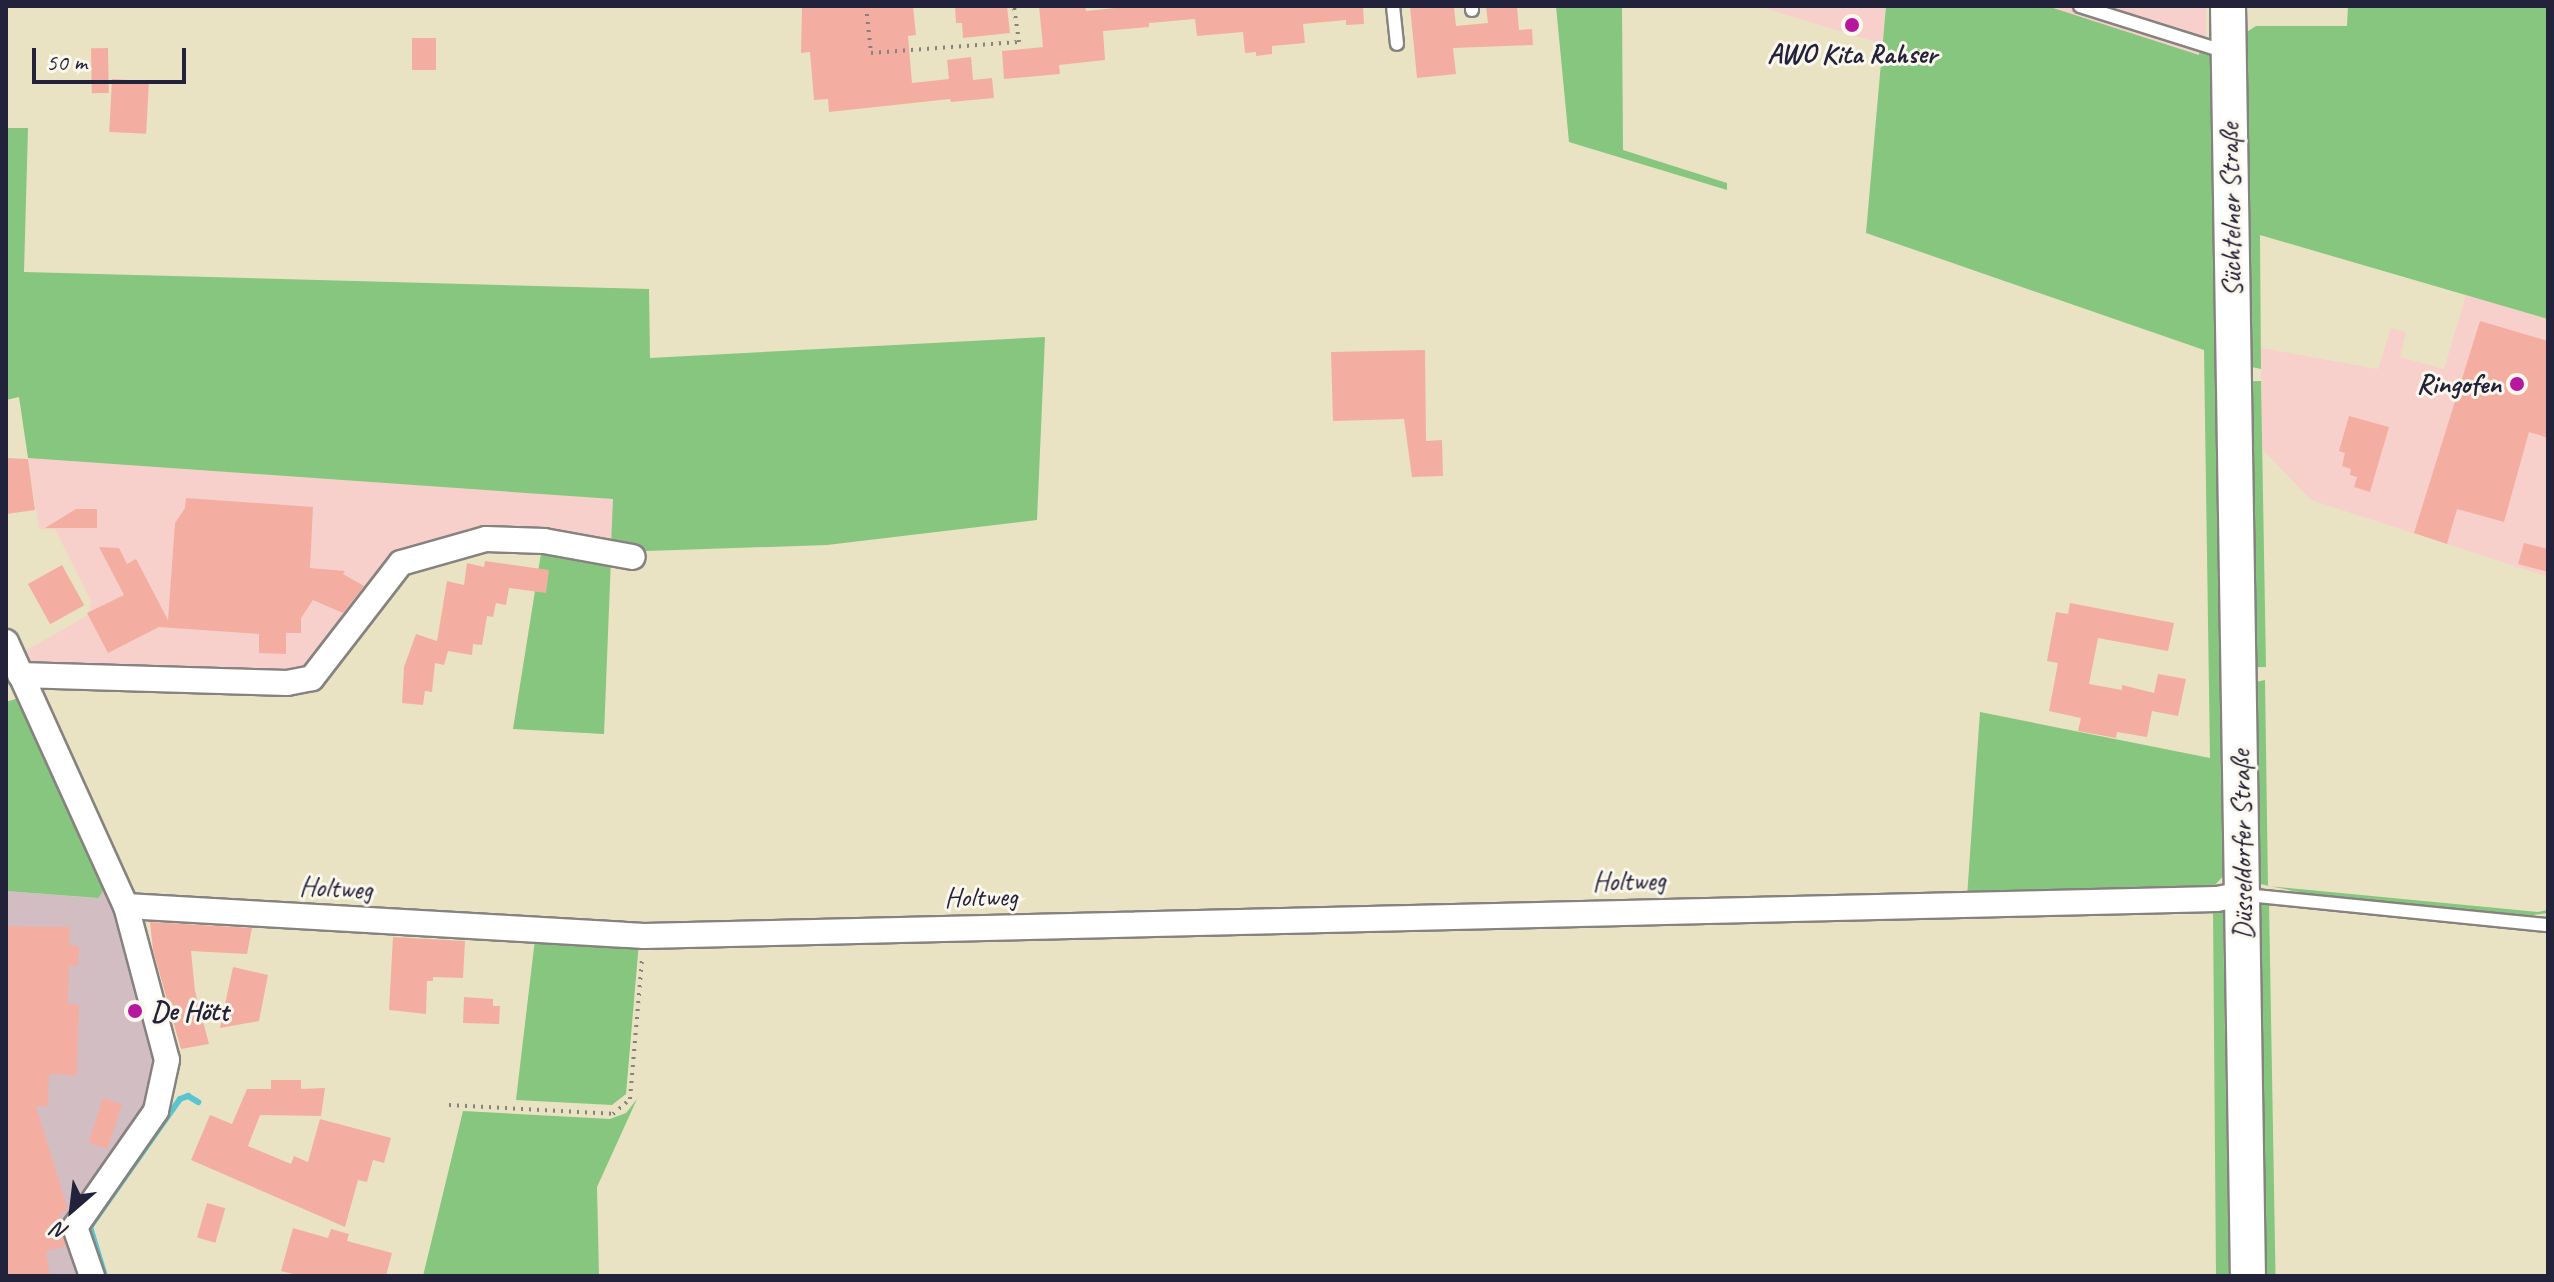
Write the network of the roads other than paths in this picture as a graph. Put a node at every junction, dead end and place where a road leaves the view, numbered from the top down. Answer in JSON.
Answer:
{"nodes":[{"id":1,"x":1393,"y":6,"type":"edge"},
{"id":2,"x":2080,"y":6,"type":"edge"},
{"id":3,"x":2228,"y":6,"type":"edge"},
{"id":4,"x":1397,"y":44,"type":"dead end"},
{"id":5,"x":2228,"y":53,"type":"junction"},
{"id":6,"x":2234,"y":415,"type":"joint"},
{"id":7,"x":633,"y":557,"type":"dead end"},
{"id":8,"x":6,"y":642,"type":"edge"},
{"id":9,"x":20,"y":675,"type":"junction"},
{"id":10,"x":2243,"y":894,"type":"junction"},
{"id":11,"x":126,"y":906,"type":"junction"},
{"id":12,"x":2548,"y":925,"type":"edge"},
{"id":13,"x":92,"y":1276,"type":"edge"},
{"id":14,"x":2248,"y":1276,"type":"edge"}],
"edges":[{"from":1,"to":4,"type":"lane"},
{"from":2,"to":5,"type":"lane"},
{"from":3,"to":5,"type":"main road","name":"Süchtelner Straße"},
{"from":5,"to":6,"type":"main road","name":"Süchtelner Straße"},
{"from":6,"to":10,"type":"main road","name":"Düsseldorfer Straße"},
{"from":7,"to":9,"type":"street"},
{"from":8,"to":9,"type":"street"},
{"from":9,"to":11,"type":"street"},
{"from":10,"to":11,"type":"street","name":"Holtweg"},
{"from":10,"to":12,"type":"lane"},
{"from":10,"to":14,"type":"main road","name":"Düsseldorfer Straße"},
{"from":11,"to":13,"type":"street"}]}
